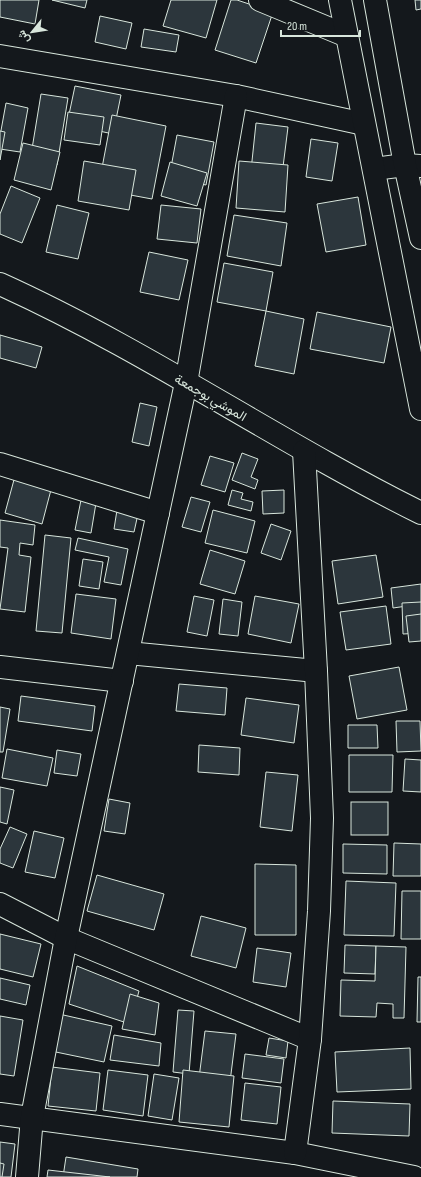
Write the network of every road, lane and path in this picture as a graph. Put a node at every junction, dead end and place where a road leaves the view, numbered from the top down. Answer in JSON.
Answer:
{"nodes":[{"id":1,"x":260,"y":0,"type":"edge"},
{"id":2,"x":340,"y":0,"type":"edge"},
{"id":3,"x":375,"y":0,"type":"edge"},
{"id":4,"x":347,"y":36,"type":"junction"},
{"id":5,"x":0,"y":56,"type":"edge"},
{"id":6,"x":236,"y":96,"type":"junction"},
{"id":7,"x":364,"y":124,"type":"junction"},
{"id":8,"x":413,"y":165,"type":"edge"},
{"id":9,"x":374,"y":168,"type":"junction"},
{"id":10,"x":421,"y":238,"type":"edge"},
{"id":11,"x":0,"y":284,"type":"edge"},
{"id":12,"x":186,"y":382,"type":"junction"},
{"id":13,"x":421,"y":409,"type":"edge"},
{"id":14,"x":304,"y":451,"type":"junction"},
{"id":15,"x":0,"y":464,"type":"edge"},
{"id":16,"x":158,"y":513,"type":"junction"},
{"id":17,"x":421,"y":513,"type":"edge"},
{"id":18,"x":128,"y":653,"type":"junction"},
{"id":19,"x":0,"y":667,"type":"edge"},
{"id":20,"x":316,"y":671,"type":"junction"},
{"id":21,"x":122,"y":681,"type":"junction"},
{"id":22,"x":0,"y":904,"type":"edge"},
{"id":23,"x":66,"y":938,"type":"junction"},
{"id":24,"x":310,"y":1039,"type":"junction"},
{"id":25,"x":0,"y":1114,"type":"edge"},
{"id":26,"x":32,"y":1117,"type":"junction"},
{"id":27,"x":295,"y":1153,"type":"junction"},
{"id":28,"x":27,"y":1177,"type":"edge"},
{"id":29,"x":414,"y":1177,"type":"edge"}],
"edges":[{"from":1,"to":4,"type":"street"},
{"from":2,"to":4,"type":"street"},
{"from":3,"to":8,"type":"street"},
{"from":4,"to":7,"type":"street"},
{"from":5,"to":6,"type":"street"},
{"from":6,"to":7,"type":"street"},
{"from":6,"to":12,"type":"street"},
{"from":7,"to":9,"type":"street"},
{"from":8,"to":9,"type":"street"},
{"from":8,"to":10,"type":"street"},
{"from":9,"to":13,"type":"street"},
{"from":11,"to":12,"type":"street","name":"الموشي بوجمعة"},
{"from":12,"to":14,"type":"street","name":"الموشي بوجمعة"},
{"from":12,"to":16,"type":"street"},
{"from":14,"to":17,"type":"street","name":"الموشي بوجمعة"},
{"from":14,"to":20,"type":"street"},
{"from":15,"to":16,"type":"street"},
{"from":16,"to":18,"type":"street"},
{"from":18,"to":20,"type":"street"},
{"from":18,"to":21,"type":"street"},
{"from":19,"to":21,"type":"street"},
{"from":20,"to":24,"type":"street"},
{"from":21,"to":23,"type":"street"},
{"from":22,"to":23,"type":"street"},
{"from":23,"to":24,"type":"street"},
{"from":23,"to":26,"type":"street"},
{"from":24,"to":27,"type":"street"},
{"from":25,"to":26,"type":"street"},
{"from":26,"to":27,"type":"street"},
{"from":26,"to":28,"type":"street"},
{"from":27,"to":29,"type":"street"}]}
